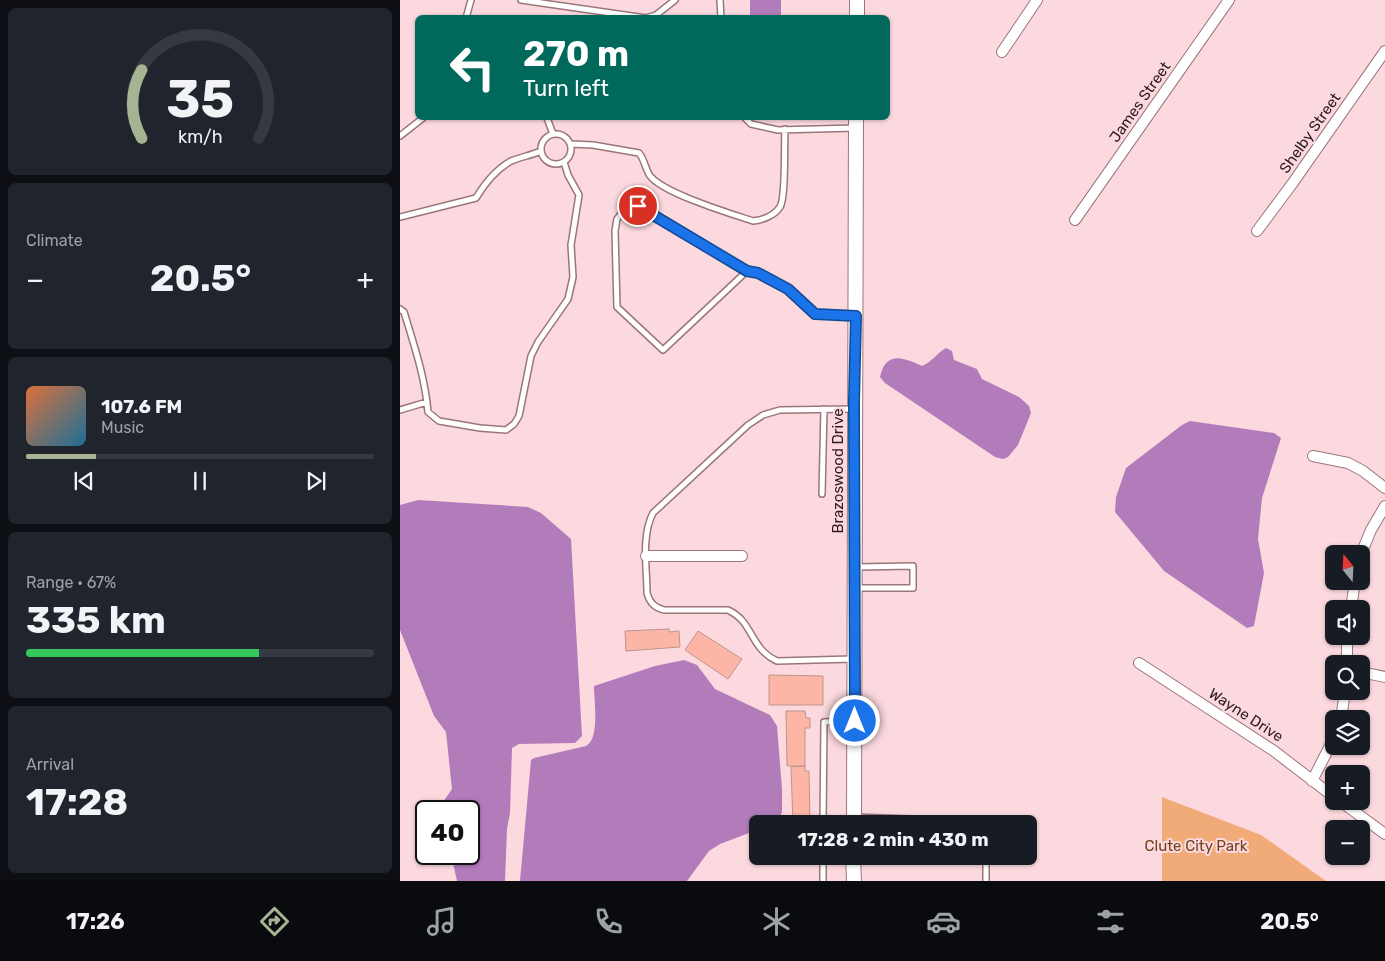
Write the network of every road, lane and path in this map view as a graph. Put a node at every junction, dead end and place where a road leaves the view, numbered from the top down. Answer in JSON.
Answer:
{"nodes":[{"id":1,"x":471,"y":0,"type":"edge"},
{"id":2,"x":521,"y":0,"type":"edge"},
{"id":3,"x":675,"y":0,"type":"edge"},
{"id":4,"x":720,"y":0,"type":"edge"},
{"id":5,"x":857,"y":0,"type":"edge"},
{"id":6,"x":1037,"y":0,"type":"edge"},
{"id":7,"x":1230,"y":0,"type":"edge"},
{"id":8,"x":467,"y":15,"type":"edge"},
{"id":9,"x":625,"y":15,"type":"edge"},
{"id":10,"x":657,"y":15,"type":"edge"},
{"id":11,"x":721,"y":15,"type":"edge"},
{"id":12,"x":857,"y":15,"type":"edge"},
{"id":13,"x":1385,"y":51,"type":"edge"},
{"id":14,"x":1002,"y":52,"type":"dead end"},
{"id":15,"x":420,"y":120,"type":"edge"},
{"id":16,"x":548,"y":120,"type":"edge"},
{"id":17,"x":747,"y":120,"type":"edge"},
{"id":18,"x":856,"y":123,"type":"edge"},
{"id":19,"x":785,"y":129,"type":"junction"},
{"id":20,"x":553,"y":134,"type":"junction"},
{"id":21,"x":400,"y":136,"type":"edge"},
{"id":22,"x":571,"y":144,"type":"junction"},
{"id":23,"x":541,"y":151,"type":"junction"},
{"id":24,"x":564,"y":162,"type":"junction"},
{"id":25,"x":400,"y":216,"type":"edge"},
{"id":26,"x":1075,"y":220,"type":"dead end"},
{"id":27,"x":1257,"y":231,"type":"dead end"},
{"id":28,"x":747,"y":271,"type":"junction"},
{"id":29,"x":400,"y":309,"type":"edge"},
{"id":30,"x":856,"y":316,"type":"junction"},
{"id":31,"x":427,"y":402,"type":"junction"},
{"id":32,"x":824,"y":409,"type":"junction"},
{"id":33,"x":854,"y":409,"type":"junction"},
{"id":34,"x":400,"y":410,"type":"edge"},
{"id":35,"x":1314,"y":456,"type":"dead end"},
{"id":36,"x":1385,"y":488,"type":"edge"},
{"id":37,"x":822,"y":494,"type":"dead end"},
{"id":38,"x":1385,"y":506,"type":"edge"},
{"id":39,"x":1364,"y":545,"type":"edge"},
{"id":40,"x":646,"y":556,"type":"junction"},
{"id":41,"x":742,"y":556,"type":"dead end"},
{"id":42,"x":855,"y":566,"type":"junction"},
{"id":43,"x":854,"y":588,"type":"junction"},
{"id":44,"x":855,"y":659,"type":"junction"},
{"id":45,"x":1139,"y":663,"type":"dead end"},
{"id":46,"x":1370,"y":674,"type":"edge"},
{"id":47,"x":1385,"y":677,"type":"edge"},
{"id":48,"x":855,"y":721,"type":"junction"},
{"id":49,"x":1325,"y":755,"type":"edge"},
{"id":50,"x":1312,"y":781,"type":"junction"},
{"id":51,"x":1325,"y":790,"type":"edge"},
{"id":52,"x":1352,"y":810,"type":"edge"},
{"id":53,"x":823,"y":815,"type":"edge"},
{"id":54,"x":854,"y":815,"type":"edge"},
{"id":55,"x":1385,"y":834,"type":"edge"},
{"id":56,"x":823,"y":865,"type":"edge"},
{"id":57,"x":854,"y":865,"type":"edge"},
{"id":58,"x":986,"y":865,"type":"edge"},
{"id":59,"x":823,"y":881,"type":"edge"},
{"id":60,"x":854,"y":881,"type":"edge"},
{"id":61,"x":986,"y":881,"type":"edge"}],
"edges":[{"from":1,"to":8,"type":"lane"},
{"from":2,"to":9,"type":"lane"},
{"from":3,"to":10,"type":"lane"},
{"from":4,"to":11,"type":"lane"},
{"from":5,"to":12,"type":"street"},
{"from":6,"to":14,"type":"street"},
{"from":7,"to":26,"type":"street","name":"James Street"},
{"from":13,"to":27,"type":"street","name":"Shelby Street"},
{"from":15,"to":21,"type":"lane"},
{"from":16,"to":20,"type":"lane"},
{"from":17,"to":19,"type":"lane"},
{"from":18,"to":19,"type":"lane"},
{"from":18,"to":30,"type":"street","name":"Brazoswood Drive"},
{"from":19,"to":22,"type":"lane"},
{"from":20,"to":22,"type":"lane"},
{"from":20,"to":23,"type":"lane"},
{"from":22,"to":24,"type":"lane"},
{"from":23,"to":24,"type":"lane"},
{"from":23,"to":25,"type":"lane"},
{"from":24,"to":31,"type":"lane"},
{"from":28,"to":28,"type":"lane"},
{"from":28,"to":30,"type":"lane"},
{"from":29,"to":31,"type":"lane"},
{"from":30,"to":33,"type":"street","name":"Brazoswood Drive"},
{"from":31,"to":34,"type":"lane"},
{"from":32,"to":33,"type":"lane"},
{"from":32,"to":37,"type":"lane"},
{"from":32,"to":40,"type":"lane"},
{"from":33,"to":42,"type":"street","name":"Brazoswood Drive"},
{"from":35,"to":36,"type":"street"},
{"from":38,"to":39,"type":"street"},
{"from":40,"to":41,"type":"street"},
{"from":40,"to":44,"type":"lane"},
{"from":42,"to":43,"type":"street","name":"Brazoswood Drive"},
{"from":42,"to":43,"type":"lane"},
{"from":43,"to":44,"type":"street","name":"Brazoswood Drive"},
{"from":44,"to":48,"type":"street","name":"Brazoswood Drive"},
{"from":45,"to":50,"type":"street","name":"Wayne Drive"},
{"from":46,"to":47,"type":"street"},
{"from":48,"to":53,"type":"lane"},
{"from":48,"to":54,"type":"street","name":"Brazoswood Drive"},
{"from":49,"to":50,"type":"street"},
{"from":50,"to":51,"type":"street","name":"Wayne Drive"},
{"from":52,"to":55,"type":"street"},
{"from":56,"to":59,"type":"lane"},
{"from":57,"to":60,"type":"street"},
{"from":58,"to":61,"type":"lane"}]}
